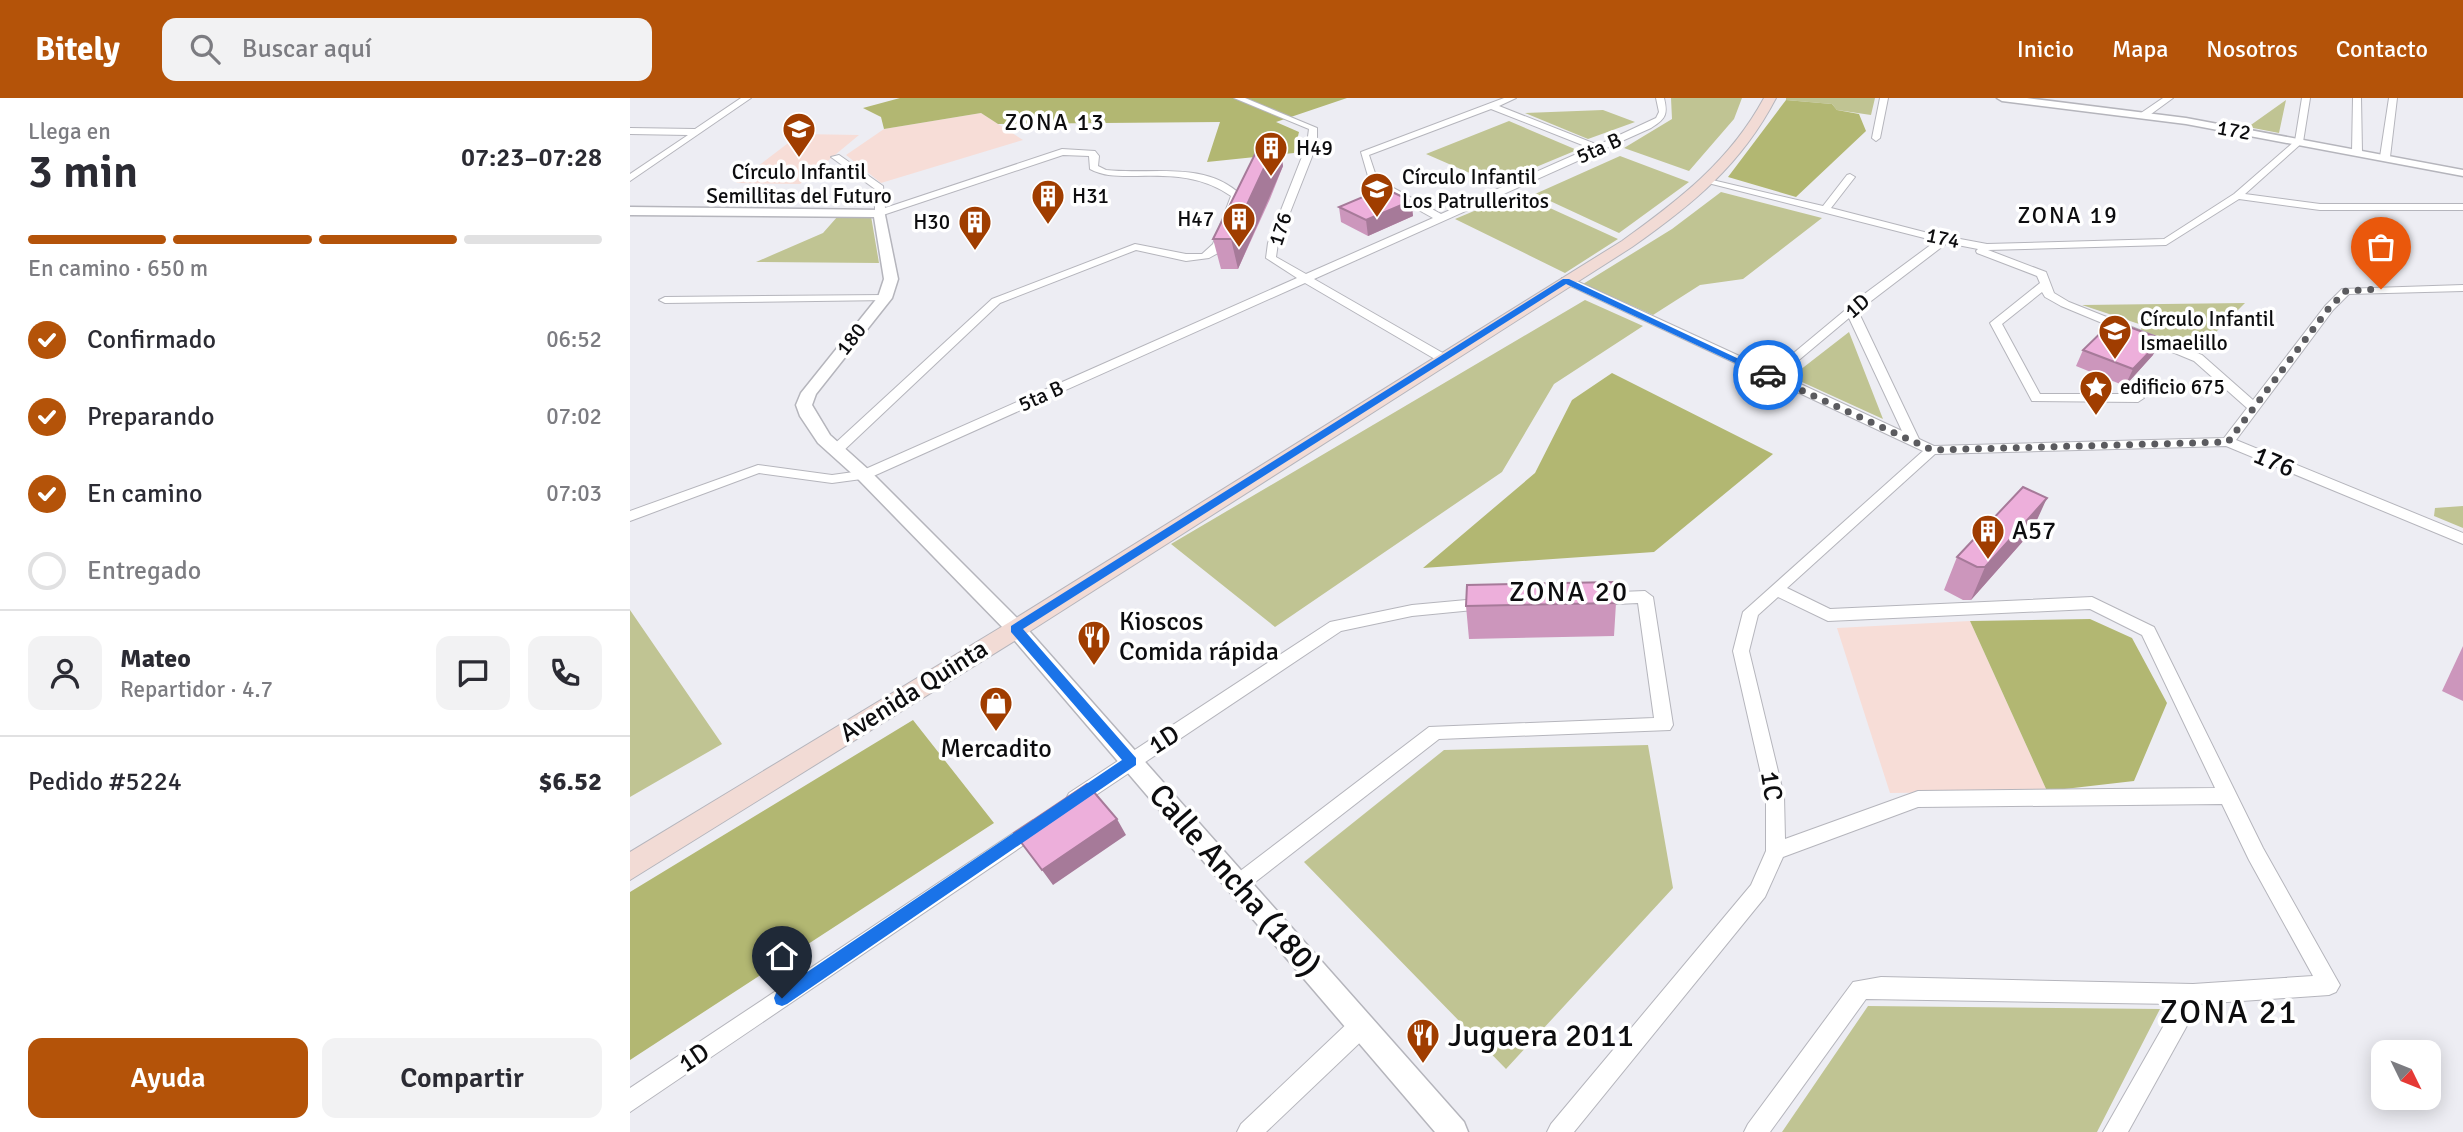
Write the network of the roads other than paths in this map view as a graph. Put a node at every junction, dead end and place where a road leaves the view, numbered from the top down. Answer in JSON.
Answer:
{"nodes":[{"id":1,"x":747,"y":98,"type":"edge"},
{"id":2,"x":1238,"y":98,"type":"edge"},
{"id":3,"x":1512,"y":98,"type":"edge"},
{"id":4,"x":1660,"y":98,"type":"edge"},
{"id":5,"x":1770,"y":98,"type":"edge"},
{"id":6,"x":1884,"y":98,"type":"edge"},
{"id":7,"x":2002,"y":98,"type":"edge"},
{"id":8,"x":2169,"y":98,"type":"edge"},
{"id":9,"x":2306,"y":98,"type":"edge"},
{"id":10,"x":2357,"y":98,"type":"edge"},
{"id":11,"x":2393,"y":98,"type":"edge"},
{"id":12,"x":1491,"y":106,"type":"junction"},
{"id":13,"x":2144,"y":115,"type":"junction"},
{"id":14,"x":630,"y":131,"type":"edge"},
{"id":15,"x":697,"y":132,"type":"junction"},
{"id":16,"x":1876,"y":138,"type":"dead end"},
{"id":17,"x":2299,"y":142,"type":"junction"},
{"id":18,"x":1598,"y":148,"type":"junction"},
{"id":19,"x":2357,"y":152,"type":"junction"},
{"id":20,"x":836,"y":157,"type":"dead end"},
{"id":21,"x":2385,"y":157,"type":"junction"},
{"id":22,"x":2463,"y":173,"type":"edge"},
{"id":23,"x":1850,"y":177,"type":"dead end"},
{"id":24,"x":630,"y":178,"type":"edge"},
{"id":25,"x":1711,"y":181,"type":"junction"},
{"id":26,"x":2237,"y":196,"type":"junction"},
{"id":27,"x":2463,"y":207,"type":"edge"},
{"id":28,"x":1825,"y":210,"type":"junction"},
{"id":29,"x":630,"y":211,"type":"edge"},
{"id":30,"x":880,"y":212,"type":"junction"},
{"id":31,"x":1441,"y":218,"type":"junction"},
{"id":32,"x":1945,"y":239,"type":"junction"},
{"id":33,"x":1308,"y":277,"type":"junction"},
{"id":34,"x":1566,"y":280,"type":"junction"},
{"id":35,"x":2044,"y":285,"type":"junction"},
{"id":36,"x":2463,"y":288,"type":"edge"},
{"id":37,"x":885,"y":298,"type":"junction"},
{"id":38,"x":665,"y":300,"type":"dead end"},
{"id":39,"x":1852,"y":312,"type":"junction"},
{"id":40,"x":1444,"y":359,"type":"junction"},
{"id":41,"x":1772,"y":377,"type":"junction"},
{"id":42,"x":2138,"y":398,"type":"dead end"},
{"id":43,"x":2253,"y":407,"type":"junction"},
{"id":44,"x":1914,"y":442,"type":"junction"},
{"id":45,"x":2228,"y":442,"type":"junction"},
{"id":46,"x":836,"y":450,"type":"junction"},
{"id":47,"x":1932,"y":450,"type":"junction"},
{"id":48,"x":864,"y":475,"type":"junction"},
{"id":49,"x":630,"y":516,"type":"edge"},
{"id":50,"x":2463,"y":539,"type":"edge"},
{"id":51,"x":1776,"y":589,"type":"junction"},
{"id":52,"x":1576,"y":600,"type":"edge"},
{"id":53,"x":1507,"y":603,"type":"edge"},
{"id":54,"x":1016,"y":629,"type":"junction"},
{"id":55,"x":1131,"y":761,"type":"junction"},
{"id":56,"x":2226,"y":796,"type":"junction"},
{"id":57,"x":1776,"y":851,"type":"junction"},
{"id":58,"x":630,"y":867,"type":"edge"},
{"id":59,"x":1238,"y":884,"type":"junction"},
{"id":60,"x":2193,"y":994,"type":"junction"},
{"id":61,"x":1361,"y":1026,"type":"junction"},
{"id":62,"x":630,"y":1101,"type":"edge"},
{"id":63,"x":1249,"y":1132,"type":"edge"},
{"id":64,"x":1454,"y":1132,"type":"edge"},
{"id":65,"x":1559,"y":1132,"type":"edge"},
{"id":66,"x":1756,"y":1132,"type":"edge"},
{"id":67,"x":2115,"y":1132,"type":"edge"}],
"edges":[{"from":1,"to":15,"type":"street"},
{"from":2,"to":33,"type":"street","name":"176"},
{"from":3,"to":12,"type":"street"},
{"from":4,"to":18,"type":"street","name":"5ta B"},
{"from":5,"to":25,"type":"main road","name":"Avenida Quinta"},
{"from":6,"to":16,"type":"street"},
{"from":7,"to":13,"type":"street","name":"172"},
{"from":8,"to":13,"type":"street"},
{"from":9,"to":17,"type":"street"},
{"from":10,"to":19,"type":"street"},
{"from":11,"to":21,"type":"street"},
{"from":12,"to":18,"type":"street"},
{"from":12,"to":31,"type":"street"},
{"from":13,"to":17,"type":"street","name":"172"},
{"from":14,"to":15,"type":"street"},
{"from":15,"to":24,"type":"street"},
{"from":17,"to":19,"type":"street","name":"172"},
{"from":17,"to":26,"type":"street"},
{"from":18,"to":31,"type":"street","name":"5ta B"},
{"from":19,"to":21,"type":"street","name":"172"},
{"from":20,"to":30,"type":"street"},
{"from":21,"to":22,"type":"street","name":"172"},
{"from":23,"to":28,"type":"street"},
{"from":25,"to":28,"type":"street","name":"174"},
{"from":25,"to":34,"type":"main road","name":"Avenida Quinta"},
{"from":26,"to":27,"type":"street"},
{"from":26,"to":32,"type":"street","name":"174"},
{"from":28,"to":32,"type":"street","name":"174"},
{"from":29,"to":30,"type":"street"},
{"from":30,"to":37,"type":"street","name":"180"},
{"from":30,"to":46,"type":"street"},
{"from":31,"to":33,"type":"street","name":"5ta B"},
{"from":32,"to":35,"type":"street"},
{"from":32,"to":39,"type":"street","name":"1D"},
{"from":33,"to":40,"type":"street","name":"176"},
{"from":33,"to":48,"type":"street","name":"5ta B"},
{"from":34,"to":40,"type":"main road","name":"Avenida Quinta"},
{"from":34,"to":41,"type":"street","name":"176"},
{"from":35,"to":42,"type":"street"},
{"from":35,"to":43,"type":"street"},
{"from":36,"to":43,"type":"street"},
{"from":37,"to":38,"type":"street"},
{"from":37,"to":46,"type":"street","name":"180"},
{"from":39,"to":41,"type":"street","name":"1D"},
{"from":39,"to":44,"type":"street"},
{"from":40,"to":54,"type":"main road","name":"Avenida Quinta"},
{"from":41,"to":44,"type":"street","name":"176"},
{"from":43,"to":45,"type":"street"},
{"from":44,"to":47,"type":"street","name":"176"},
{"from":45,"to":47,"type":"street","name":"176"},
{"from":45,"to":50,"type":"street","name":"176"},
{"from":46,"to":48,"type":"street","name":"180"},
{"from":47,"to":51,"type":"street","name":"1C"},
{"from":48,"to":49,"type":"street","name":"5ta B"},
{"from":48,"to":54,"type":"street","name":"180"},
{"from":51,"to":56,"type":"street"},
{"from":51,"to":57,"type":"street","name":"1C"},
{"from":52,"to":59,"type":"street"},
{"from":53,"to":55,"type":"street","name":"1D"},
{"from":54,"to":55,"type":"street","name":"Calle Ancha (180)"},
{"from":54,"to":58,"type":"main road","name":"Avenida Quinta"},
{"from":55,"to":59,"type":"street","name":"Calle Ancha (180)"},
{"from":55,"to":62,"type":"street","name":"1D"},
{"from":56,"to":57,"type":"street"},
{"from":56,"to":60,"type":"street"},
{"from":57,"to":65,"type":"street","name":"1C"},
{"from":59,"to":61,"type":"street","name":"Calle Ancha (180)"},
{"from":60,"to":66,"type":"street"},
{"from":60,"to":67,"type":"street"},
{"from":61,"to":63,"type":"street"},
{"from":61,"to":64,"type":"street","name":"Calle Ancha (180)"}]}
